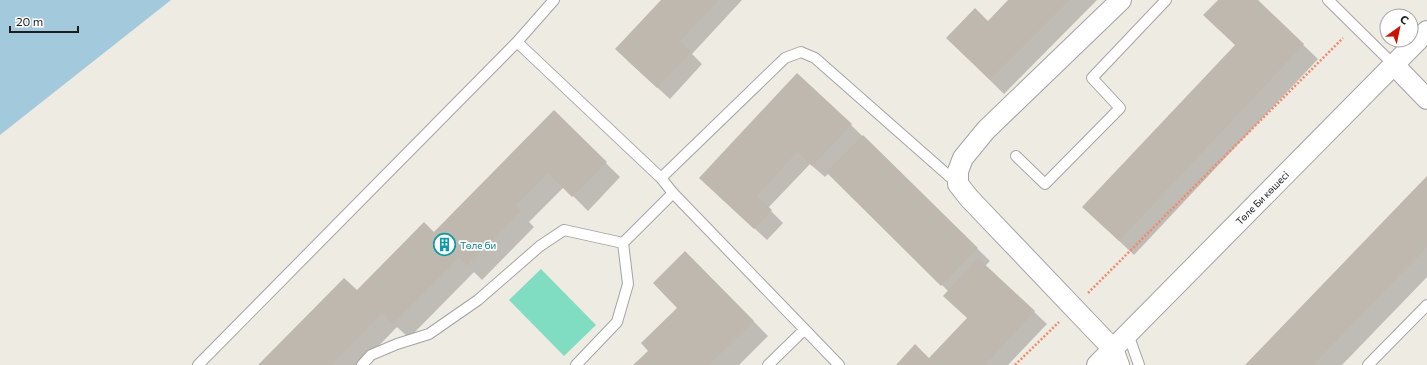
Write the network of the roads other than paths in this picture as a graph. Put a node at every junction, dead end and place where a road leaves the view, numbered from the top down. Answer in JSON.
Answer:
{"nodes":[{"id":1,"x":554,"y":0,"type":"edge"},
{"id":2,"x":1121,"y":0,"type":"edge"},
{"id":3,"x":1166,"y":0,"type":"edge"},
{"id":4,"x":1328,"y":0,"type":"edge"},
{"id":5,"x":1427,"y":31,"type":"edge"},
{"id":6,"x":517,"y":42,"type":"junction"},
{"id":7,"x":1394,"y":65,"type":"junction"},
{"id":8,"x":1427,"y":99,"type":"edge"},
{"id":9,"x":1016,"y":156,"type":"dead end"},
{"id":10,"x":661,"y":178,"type":"junction"},
{"id":11,"x":958,"y":184,"type":"junction"},
{"id":12,"x":673,"y":193,"type":"junction"},
{"id":13,"x":622,"y":243,"type":"junction"},
{"id":14,"x":1427,"y":305,"type":"edge"},
{"id":15,"x":804,"y":330,"type":"junction"},
{"id":16,"x":1128,"y":334,"type":"junction"},
{"id":17,"x":1116,"y":357,"type":"edge"},
{"id":18,"x":198,"y":365,"type":"edge"},
{"id":19,"x":362,"y":365,"type":"edge"},
{"id":20,"x":576,"y":365,"type":"edge"},
{"id":21,"x":768,"y":365,"type":"edge"},
{"id":22,"x":839,"y":365,"type":"edge"},
{"id":23,"x":1097,"y":365,"type":"edge"},
{"id":24,"x":1139,"y":365,"type":"edge"},
{"id":25,"x":1368,"y":365,"type":"edge"}],
"edges":[{"from":1,"to":6,"type":"lane"},
{"from":2,"to":11,"type":"street"},
{"from":3,"to":9,"type":"lane"},
{"from":4,"to":7,"type":"lane"},
{"from":5,"to":7,"type":"street","name":"Төле Би көшесі"},
{"from":6,"to":10,"type":"lane"},
{"from":6,"to":18,"type":"lane"},
{"from":7,"to":8,"type":"street"},
{"from":7,"to":16,"type":"street","name":"Төле Би көшесі"},
{"from":10,"to":11,"type":"lane"},
{"from":10,"to":12,"type":"lane"},
{"from":11,"to":17,"type":"street"},
{"from":12,"to":13,"type":"lane"},
{"from":12,"to":15,"type":"lane"},
{"from":13,"to":19,"type":"lane"},
{"from":13,"to":20,"type":"lane"},
{"from":14,"to":25,"type":"lane"},
{"from":15,"to":21,"type":"lane"},
{"from":15,"to":22,"type":"lane"},
{"from":16,"to":17,"type":"street","name":"Төле Би көшесі"},
{"from":16,"to":24,"type":"lane"},
{"from":17,"to":23,"type":"street","name":"Төле Би көшесі"}]}
